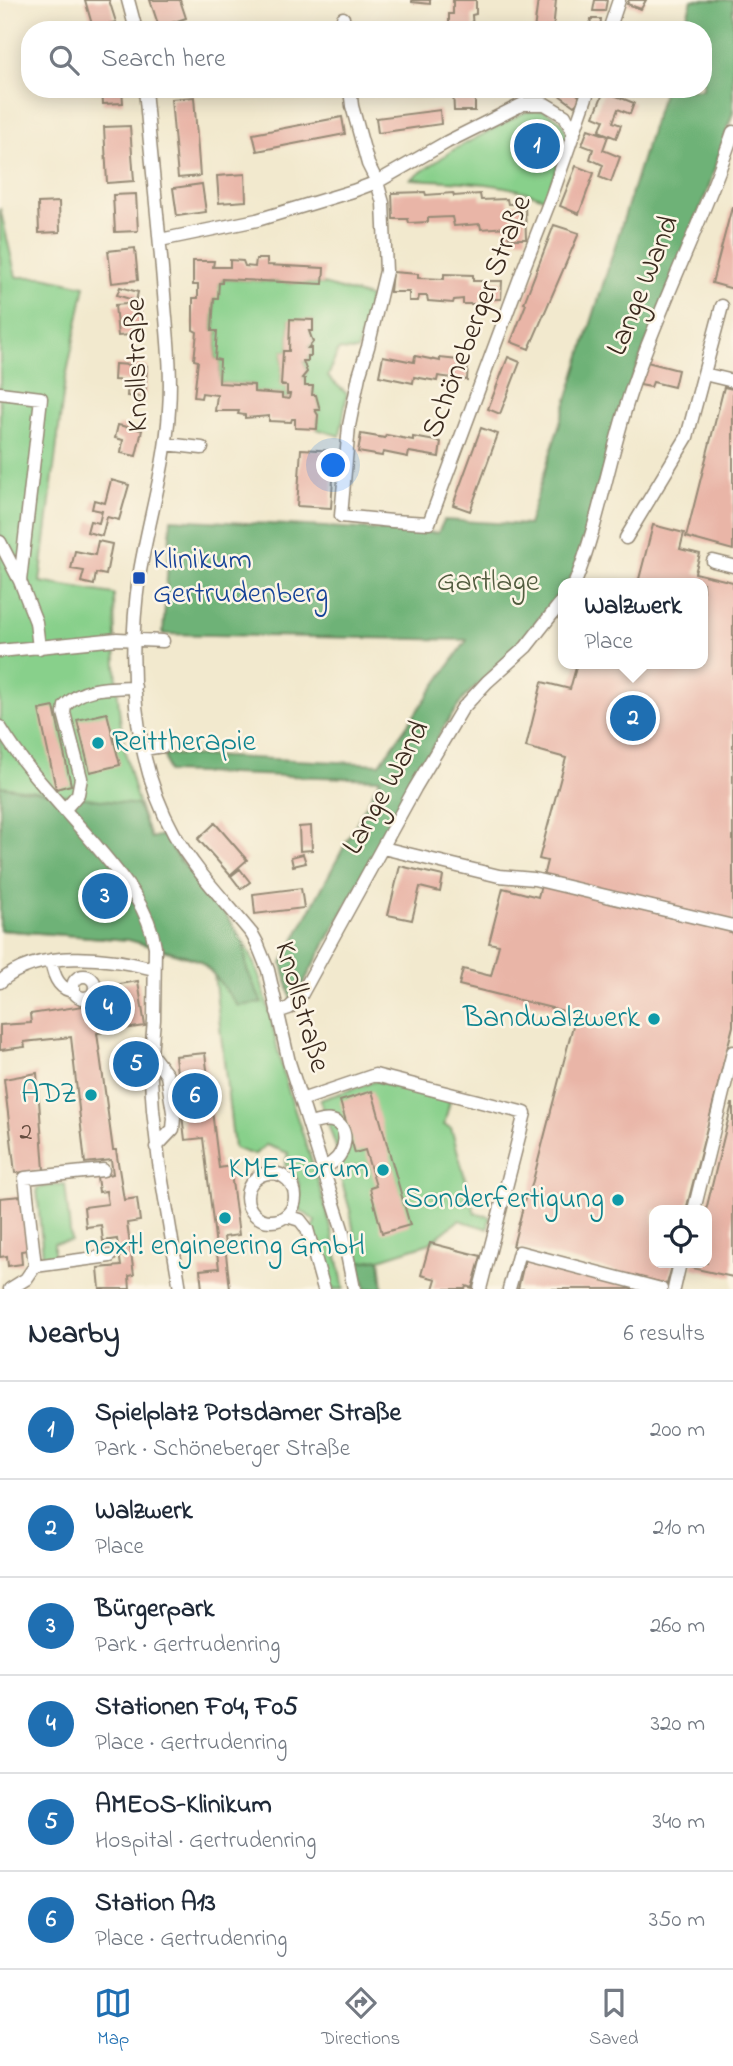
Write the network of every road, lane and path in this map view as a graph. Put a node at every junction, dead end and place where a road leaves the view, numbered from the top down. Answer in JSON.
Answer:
{"nodes":[{"id":1,"x":128,"y":0,"type":"edge"},
{"id":2,"x":619,"y":0,"type":"edge"},
{"id":3,"x":134,"y":21,"type":"edge"},
{"id":4,"x":611,"y":21,"type":"edge"},
{"id":5,"x":146,"y":98,"type":"edge"},
{"id":6,"x":351,"y":98,"type":"edge"},
{"id":7,"x":586,"y":98,"type":"edge"},
{"id":8,"x":733,"y":132,"type":"edge"},
{"id":9,"x":574,"y":134,"type":"junction"},
{"id":10,"x":377,"y":182,"type":"junction"},
{"id":11,"x":160,"y":240,"type":"junction"},
{"id":12,"x":722,"y":306,"type":"dead end"},
{"id":13,"x":704,"y":374,"type":"junction"},
{"id":14,"x":733,"y":381,"type":"edge"},
{"id":15,"x":0,"y":393,"type":"edge"},
{"id":16,"x":166,"y":444,"type":"junction"},
{"id":17,"x":202,"y":448,"type":"dead end"},
{"id":18,"x":626,"y":538,"type":"dead end"},
{"id":19,"x":0,"y":542,"type":"edge"},
{"id":20,"x":713,"y":561,"type":"dead end"},
{"id":21,"x":733,"y":566,"type":"edge"},
{"id":22,"x":577,"y":578,"type":"edge"},
{"id":23,"x":20,"y":581,"type":"junction"},
{"id":24,"x":558,"y":606,"type":"edge"},
{"id":25,"x":134,"y":639,"type":"junction"},
{"id":26,"x":163,"y":640,"type":"dead end"},
{"id":27,"x":39,"y":648,"type":"junction"},
{"id":28,"x":0,"y":651,"type":"edge"},
{"id":29,"x":135,"y":687,"type":"junction"},
{"id":30,"x":0,"y":727,"type":"edge"},
{"id":31,"x":163,"y":746,"type":"dead end"},
{"id":32,"x":144,"y":749,"type":"junction"},
{"id":33,"x":65,"y":809,"type":"junction"},
{"id":34,"x":383,"y":848,"type":"junction"},
{"id":35,"x":733,"y":926,"type":"edge"},
{"id":36,"x":51,"y":960,"type":"junction"},
{"id":37,"x":154,"y":970,"type":"junction"},
{"id":38,"x":0,"y":982,"type":"edge"},
{"id":39,"x":74,"y":991,"type":"dead end"},
{"id":40,"x":277,"y":1012,"type":"junction"},
{"id":41,"x":733,"y":1052,"type":"edge"},
{"id":42,"x":151,"y":1054,"type":"junction"},
{"id":43,"x":301,"y":1100,"type":"junction"},
{"id":44,"x":310,"y":1124,"type":"junction"},
{"id":45,"x":156,"y":1147,"type":"junction"},
{"id":46,"x":323,"y":1167,"type":"junction"},
{"id":47,"x":103,"y":1170,"type":"dead end"},
{"id":48,"x":695,"y":1205,"type":"edge"},
{"id":49,"x":287,"y":1216,"type":"dead end"},
{"id":50,"x":110,"y":1256,"type":"dead end"},
{"id":51,"x":35,"y":1266,"type":"junction"},
{"id":52,"x":679,"y":1268,"type":"edge"},
{"id":53,"x":10,"y":1289,"type":"edge"},
{"id":54,"x":180,"y":1289,"type":"edge"},
{"id":55,"x":324,"y":1289,"type":"edge"},
{"id":56,"x":354,"y":1289,"type":"edge"},
{"id":57,"x":480,"y":1289,"type":"edge"},
{"id":58,"x":509,"y":1289,"type":"edge"},
{"id":59,"x":661,"y":1289,"type":"edge"},
{"id":60,"x":674,"y":1289,"type":"edge"}],
"edges":[{"from":1,"to":3,"type":"street"},
{"from":2,"to":4,"type":"street"},
{"from":5,"to":11,"type":"street","name":"Knollstraße"},
{"from":6,"to":10,"type":"street"},
{"from":7,"to":9,"type":"street","name":"Schöneberger Straße"},
{"from":8,"to":22,"type":"street","name":"Lange Wand"},
{"from":9,"to":10,"type":"street"},
{"from":9,"to":10,"type":"street","name":"Schöneberger Straße"},
{"from":10,"to":11,"type":"street"},
{"from":11,"to":16,"type":"street","name":"Knollstraße"},
{"from":12,"to":13,"type":"street"},
{"from":13,"to":14,"type":"street"},
{"from":13,"to":18,"type":"street"},
{"from":15,"to":23,"type":"street"},
{"from":16,"to":17,"type":"street"},
{"from":16,"to":25,"type":"street","name":"Knollstraße"},
{"from":19,"to":23,"type":"street"},
{"from":20,"to":21,"type":"street"},
{"from":23,"to":27,"type":"street"},
{"from":24,"to":34,"type":"street","name":"Lange Wand"},
{"from":25,"to":26,"type":"street"},
{"from":25,"to":27,"type":"street"},
{"from":25,"to":29,"type":"street","name":"Knollstraße"},
{"from":27,"to":28,"type":"street"},
{"from":29,"to":32,"type":"street","name":"Knollstraße"},
{"from":29,"to":33,"type":"street"},
{"from":30,"to":33,"type":"street"},
{"from":31,"to":32,"type":"street"},
{"from":32,"to":40,"type":"street","name":"Knollstraße"},
{"from":33,"to":37,"type":"street"},
{"from":34,"to":35,"type":"street"},
{"from":34,"to":40,"type":"street","name":"Lange Wand"},
{"from":36,"to":37,"type":"street"},
{"from":36,"to":38,"type":"street"},
{"from":36,"to":39,"type":"street"},
{"from":37,"to":42,"type":"street"},
{"from":40,"to":43,"type":"street","name":"Knollstraße"},
{"from":41,"to":48,"type":"street"},
{"from":42,"to":45,"type":"street"},
{"from":42,"to":45,"type":"street"},
{"from":43,"to":44,"type":"street","name":"Knollstraße"},
{"from":43,"to":57,"type":"street"},
{"from":44,"to":46,"type":"street","name":"Knollstraße"},
{"from":44,"to":46,"type":"street"},
{"from":45,"to":54,"type":"street"},
{"from":46,"to":56,"type":"street","name":"Knollstraße"},
{"from":47,"to":51,"type":"street"},
{"from":49,"to":55,"type":"street"},
{"from":50,"to":51,"type":"street"},
{"from":51,"to":53,"type":"street"},
{"from":52,"to":60,"type":"street"},
{"from":58,"to":59,"type":"street"}]}
